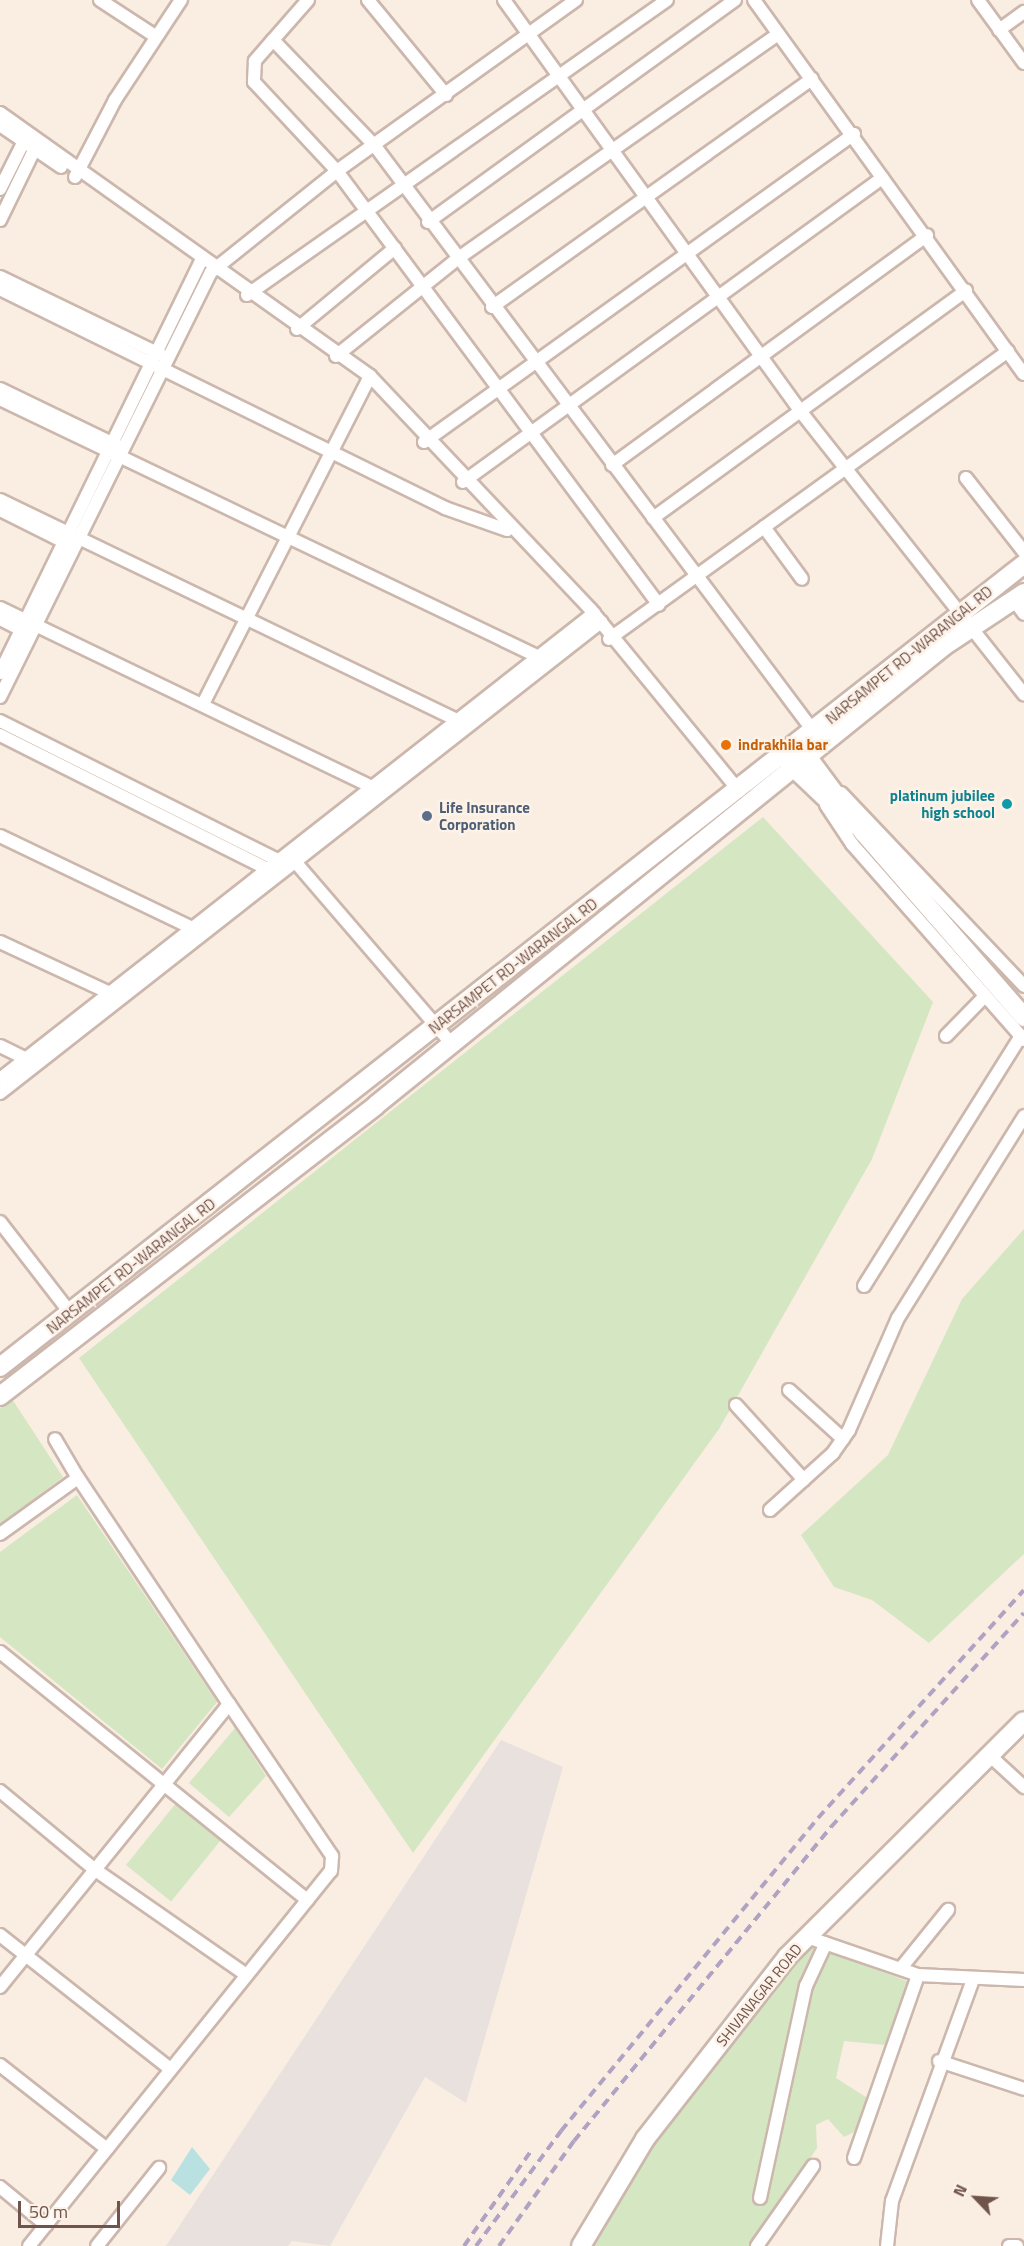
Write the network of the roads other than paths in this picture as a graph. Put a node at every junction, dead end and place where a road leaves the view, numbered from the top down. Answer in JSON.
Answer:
{"nodes":[{"id":1,"x":181,"y":0,"type":"edge"},
{"id":2,"x":308,"y":0,"type":"edge"},
{"id":3,"x":368,"y":0,"type":"edge"},
{"id":4,"x":504,"y":0,"type":"edge"},
{"id":5,"x":576,"y":0,"type":"edge"},
{"id":6,"x":667,"y":0,"type":"edge"},
{"id":7,"x":735,"y":0,"type":"edge"},
{"id":8,"x":754,"y":0,"type":"edge"},
{"id":9,"x":978,"y":0,"type":"edge"},
{"id":10,"x":103,"y":1,"type":"edge"},
{"id":11,"x":1024,"y":12,"type":"edge"},
{"id":12,"x":999,"y":30,"type":"junction"},
{"id":13,"x":778,"y":34,"type":"junction"},
{"id":14,"x":529,"y":35,"type":"junction"},
{"id":15,"x":155,"y":36,"type":"junction"},
{"id":16,"x":273,"y":40,"type":"junction"},
{"id":17,"x":1024,"y":63,"type":"edge"},
{"id":18,"x":559,"y":74,"type":"junction"},
{"id":19,"x":812,"y":79,"type":"junction"},
{"id":20,"x":446,"y":95,"type":"junction"},
{"id":21,"x":585,"y":109,"type":"junction"},
{"id":22,"x":0,"y":113,"type":"edge"},
{"id":23,"x":0,"y":125,"type":"edge"},
{"id":24,"x":854,"y":135,"type":"junction"},
{"id":25,"x":26,"y":137,"type":"junction"},
{"id":26,"x":37,"y":145,"type":"junction"},
{"id":27,"x":375,"y":146,"type":"junction"},
{"id":28,"x":615,"y":149,"type":"junction"},
{"id":29,"x":337,"y":171,"type":"junction"},
{"id":30,"x":77,"y":174,"type":"junction"},
{"id":31,"x":3,"y":178,"type":"edge"},
{"id":32,"x":882,"y":178,"type":"junction"},
{"id":33,"x":405,"y":189,"type":"junction"},
{"id":34,"x":648,"y":195,"type":"junction"},
{"id":35,"x":368,"y":212,"type":"junction"},
{"id":36,"x":0,"y":220,"type":"edge"},
{"id":37,"x":428,"y":222,"type":"junction"},
{"id":38,"x":927,"y":235,"type":"junction"},
{"id":39,"x":395,"y":248,"type":"junction"},
{"id":40,"x":690,"y":251,"type":"junction"},
{"id":41,"x":457,"y":259,"type":"junction"},
{"id":42,"x":201,"y":261,"type":"junction"},
{"id":43,"x":214,"y":270,"type":"junction"},
{"id":44,"x":0,"y":277,"type":"edge"},
{"id":45,"x":422,"y":287,"type":"junction"},
{"id":46,"x":0,"y":289,"type":"edge"},
{"id":47,"x":966,"y":291,"type":"junction"},
{"id":48,"x":250,"y":294,"type":"junction"},
{"id":49,"x":721,"y":296,"type":"junction"},
{"id":50,"x":492,"y":307,"type":"junction"},
{"id":51,"x":299,"y":327,"type":"junction"},
{"id":52,"x":1008,"y":351,"type":"junction"},
{"id":53,"x":338,"y":354,"type":"junction"},
{"id":54,"x":762,"y":354,"type":"junction"},
{"id":55,"x":158,"y":361,"type":"junction"},
{"id":56,"x":534,"y":363,"type":"junction"},
{"id":57,"x":1024,"y":374,"type":"edge"},
{"id":58,"x":369,"y":378,"type":"junction"},
{"id":59,"x":494,"y":388,"type":"junction"},
{"id":60,"x":0,"y":389,"type":"edge"},
{"id":61,"x":0,"y":399,"type":"edge"},
{"id":62,"x":568,"y":407,"type":"junction"},
{"id":63,"x":801,"y":412,"type":"junction"},
{"id":64,"x":529,"y":435,"type":"junction"},
{"id":65,"x":427,"y":440,"type":"junction"},
{"id":66,"x":114,"y":450,"type":"junction"},
{"id":67,"x":329,"y":450,"type":"junction"},
{"id":68,"x":612,"y":465,"type":"junction"},
{"id":69,"x":846,"y":469,"type":"junction"},
{"id":70,"x":966,"y":478,"type":"dead end"},
{"id":71,"x":466,"y":481,"type":"junction"},
{"id":72,"x":0,"y":500,"type":"edge"},
{"id":73,"x":0,"y":510,"type":"edge"},
{"id":74,"x":653,"y":518,"type":"junction"},
{"id":75,"x":764,"y":527,"type":"junction"},
{"id":76,"x":507,"y":530,"type":"junction"},
{"id":77,"x":287,"y":535,"type":"junction"},
{"id":78,"x":70,"y":536,"type":"junction"},
{"id":79,"x":1024,"y":552,"type":"edge"},
{"id":80,"x":1024,"y":564,"type":"edge"},
{"id":81,"x":694,"y":577,"type":"junction"},
{"id":82,"x":802,"y":579,"type":"dead end"},
{"id":83,"x":1021,"y":602,"type":"edge"},
{"id":84,"x":659,"y":604,"type":"junction"},
{"id":85,"x":0,"y":608,"type":"edge"},
{"id":86,"x":956,"y":613,"type":"junction"},
{"id":87,"x":0,"y":619,"type":"edge"},
{"id":88,"x":244,"y":619,"type":"junction"},
{"id":89,"x":595,"y":619,"type":"junction"},
{"id":90,"x":28,"y":627,"type":"junction"},
{"id":91,"x":968,"y":630,"type":"junction"},
{"id":92,"x":611,"y":639,"type":"junction"},
{"id":93,"x":538,"y":656,"type":"junction"},
{"id":94,"x":550,"y":662,"type":"junction"},
{"id":95,"x":0,"y":673,"type":"edge"},
{"id":96,"x":1024,"y":694,"type":"edge"},
{"id":97,"x":0,"y":697,"type":"edge"},
{"id":98,"x":203,"y":704,"type":"junction"},
{"id":99,"x":456,"y":720,"type":"junction"},
{"id":100,"x":0,"y":721,"type":"edge"},
{"id":101,"x":468,"y":725,"type":"junction"},
{"id":102,"x":814,"y":732,"type":"junction"},
{"id":103,"x":0,"y":735,"type":"edge"},
{"id":104,"x":798,"y":745,"type":"junction"},
{"id":105,"x":783,"y":756,"type":"junction"},
{"id":106,"x":810,"y":759,"type":"junction"},
{"id":107,"x":795,"y":771,"type":"junction"},
{"id":108,"x":376,"y":789,"type":"junction"},
{"id":109,"x":736,"y":792,"type":"junction"},
{"id":110,"x":828,"y":793,"type":"junction"},
{"id":111,"x":0,"y":836,"type":"edge"},
{"id":112,"x":283,"y":864,"type":"junction"},
{"id":113,"x":192,"y":928,"type":"junction"},
{"id":114,"x":0,"y":942,"type":"edge"},
{"id":115,"x":1024,"y":986,"type":"edge"},
{"id":116,"x":110,"y":993,"type":"junction"},
{"id":117,"x":985,"y":996,"type":"junction"},
{"id":118,"x":1024,"y":1017,"type":"edge"},
{"id":119,"x":435,"y":1028,"type":"junction"},
{"id":120,"x":946,"y":1036,"type":"dead end"},
{"id":121,"x":1022,"y":1038,"type":"edge"},
{"id":122,"x":452,"y":1044,"type":"junction"},
{"id":123,"x":0,"y":1046,"type":"edge"},
{"id":124,"x":27,"y":1059,"type":"junction"},
{"id":125,"x":0,"y":1079,"type":"edge"},
{"id":126,"x":0,"y":1093,"type":"edge"},
{"id":127,"x":1024,"y":1116,"type":"edge"},
{"id":128,"x":0,"y":1222,"type":"edge"},
{"id":129,"x":864,"y":1286,"type":"dead end"},
{"id":130,"x":71,"y":1314,"type":"junction"},
{"id":131,"x":0,"y":1367,"type":"edge"},
{"id":132,"x":789,"y":1390,"type":"dead end"},
{"id":133,"x":0,"y":1396,"type":"edge"},
{"id":134,"x":735,"y":1405,"type":"dead end"},
{"id":135,"x":55,"y":1439,"type":"dead end"},
{"id":136,"x":843,"y":1439,"type":"junction"},
{"id":137,"x":78,"y":1478,"type":"junction"},
{"id":138,"x":804,"y":1480,"type":"junction"},
{"id":139,"x":770,"y":1510,"type":"dead end"},
{"id":140,"x":0,"y":1534,"type":"edge"},
{"id":141,"x":0,"y":1652,"type":"edge"},
{"id":142,"x":230,"y":1704,"type":"junction"},
{"id":143,"x":1024,"y":1721,"type":"edge"},
{"id":144,"x":988,"y":1754,"type":"junction"},
{"id":145,"x":165,"y":1782,"type":"junction"},
{"id":146,"x":1024,"y":1787,"type":"edge"},
{"id":147,"x":0,"y":1791,"type":"edge"},
{"id":148,"x":94,"y":1869,"type":"junction"},
{"id":149,"x":307,"y":1900,"type":"junction"},
{"id":150,"x":948,"y":1911,"type":"dead end"},
{"id":151,"x":0,"y":1935,"type":"edge"},
{"id":152,"x":807,"y":1936,"type":"junction"},
{"id":153,"x":826,"y":1943,"type":"junction"},
{"id":154,"x":25,"y":1955,"type":"junction"},
{"id":155,"x":901,"y":1968,"type":"junction"},
{"id":156,"x":245,"y":1974,"type":"junction"},
{"id":157,"x":918,"y":1975,"type":"junction"},
{"id":158,"x":973,"y":1980,"type":"junction"},
{"id":159,"x":1024,"y":1980,"type":"edge"},
{"id":160,"x":0,"y":1987,"type":"edge"},
{"id":161,"x":939,"y":2061,"type":"junction"},
{"id":162,"x":0,"y":2065,"type":"edge"},
{"id":163,"x":170,"y":2069,"type":"junction"},
{"id":164,"x":1024,"y":2089,"type":"edge"},
{"id":165,"x":107,"y":2150,"type":"junction"},
{"id":166,"x":855,"y":2158,"type":"dead end"},
{"id":167,"x":813,"y":2166,"type":"dead end"},
{"id":168,"x":159,"y":2168,"type":"dead end"},
{"id":169,"x":0,"y":2187,"type":"edge"},
{"id":170,"x":760,"y":2198,"type":"dead end"},
{"id":171,"x":46,"y":2225,"type":"junction"},
{"id":172,"x":29,"y":2246,"type":"edge"},
{"id":173,"x":97,"y":2246,"type":"edge"},
{"id":174,"x":581,"y":2246,"type":"edge"},
{"id":175,"x":758,"y":2246,"type":"edge"},
{"id":176,"x":887,"y":2246,"type":"edge"},
{"id":177,"x":1009,"y":2246,"type":"edge"},
{"id":178,"x":1017,"y":2246,"type":"edge"}],
"edges":[{"from":1,"to":15,"type":"street"},
{"from":2,"to":16,"type":"street"},
{"from":3,"to":20,"type":"street"},
{"from":4,"to":14,"type":"street"},
{"from":5,"to":14,"type":"street"},
{"from":6,"to":18,"type":"street"},
{"from":7,"to":21,"type":"street"},
{"from":8,"to":13,"type":"street"},
{"from":9,"to":12,"type":"street"},
{"from":10,"to":15,"type":"street"},
{"from":11,"to":12,"type":"street"},
{"from":12,"to":17,"type":"street"},
{"from":13,"to":19,"type":"street"},
{"from":13,"to":28,"type":"street"},
{"from":14,"to":18,"type":"street"},
{"from":14,"to":20,"type":"street"},
{"from":15,"to":30,"type":"street"},
{"from":16,"to":27,"type":"street"},
{"from":16,"to":29,"type":"street"},
{"from":18,"to":21,"type":"street"},
{"from":18,"to":33,"type":"street"},
{"from":19,"to":24,"type":"street"},
{"from":19,"to":34,"type":"street"},
{"from":20,"to":27,"type":"street"},
{"from":21,"to":28,"type":"street"},
{"from":21,"to":37,"type":"street"},
{"from":22,"to":25,"type":"street"},
{"from":23,"to":25,"type":"street"},
{"from":24,"to":32,"type":"street"},
{"from":24,"to":40,"type":"street"},
{"from":25,"to":26,"type":"street"},
{"from":25,"to":31,"type":"street"},
{"from":26,"to":30,"type":"street"},
{"from":26,"to":36,"type":"street"},
{"from":27,"to":29,"type":"street"},
{"from":27,"to":33,"type":"street"},
{"from":28,"to":34,"type":"street"},
{"from":28,"to":41,"type":"street"},
{"from":29,"to":35,"type":"street"},
{"from":29,"to":43,"type":"street"},
{"from":30,"to":42,"type":"street"},
{"from":32,"to":38,"type":"street"},
{"from":32,"to":49,"type":"street"},
{"from":33,"to":35,"type":"street"},
{"from":33,"to":37,"type":"street"},
{"from":34,"to":40,"type":"street"},
{"from":34,"to":50,"type":"street"},
{"from":35,"to":39,"type":"street"},
{"from":35,"to":48,"type":"street"},
{"from":37,"to":41,"type":"street"},
{"from":38,"to":47,"type":"street"},
{"from":38,"to":54,"type":"street"},
{"from":39,"to":45,"type":"street"},
{"from":39,"to":51,"type":"street"},
{"from":40,"to":49,"type":"street"},
{"from":40,"to":56,"type":"street"},
{"from":41,"to":45,"type":"street"},
{"from":41,"to":50,"type":"street"},
{"from":42,"to":43,"type":"street"},
{"from":42,"to":55,"type":"street"},
{"from":43,"to":48,"type":"street"},
{"from":43,"to":55,"type":"street"},
{"from":44,"to":55,"type":"street"},
{"from":45,"to":53,"type":"street"},
{"from":45,"to":59,"type":"street"},
{"from":46,"to":55,"type":"street"},
{"from":47,"to":52,"type":"street"},
{"from":47,"to":63,"type":"street"},
{"from":48,"to":51,"type":"street"},
{"from":49,"to":54,"type":"street"},
{"from":49,"to":62,"type":"street"},
{"from":50,"to":56,"type":"street"},
{"from":51,"to":53,"type":"street"},
{"from":52,"to":57,"type":"street"},
{"from":52,"to":69,"type":"street"},
{"from":53,"to":58,"type":"street"},
{"from":54,"to":63,"type":"street"},
{"from":54,"to":68,"type":"street"},
{"from":55,"to":66,"type":"street"},
{"from":55,"to":67,"type":"street"},
{"from":56,"to":59,"type":"street"},
{"from":56,"to":62,"type":"street"},
{"from":58,"to":65,"type":"street"},
{"from":58,"to":67,"type":"street"},
{"from":59,"to":64,"type":"street"},
{"from":59,"to":65,"type":"street"},
{"from":60,"to":66,"type":"street"},
{"from":61,"to":66,"type":"street"},
{"from":62,"to":64,"type":"street"},
{"from":62,"to":68,"type":"street"},
{"from":63,"to":69,"type":"street"},
{"from":63,"to":74,"type":"street"},
{"from":64,"to":71,"type":"street"},
{"from":64,"to":84,"type":"street"},
{"from":65,"to":71,"type":"street"},
{"from":66,"to":77,"type":"street"},
{"from":66,"to":78,"type":"street"},
{"from":67,"to":76,"type":"street"},
{"from":67,"to":77,"type":"street"},
{"from":68,"to":74,"type":"street"},
{"from":69,"to":75,"type":"street"},
{"from":69,"to":86,"type":"street"},
{"from":70,"to":79,"type":"street"},
{"from":71,"to":76,"type":"street"},
{"from":71,"to":89,"type":"street"},
{"from":72,"to":78,"type":"street"},
{"from":73,"to":78,"type":"street"},
{"from":74,"to":81,"type":"street"},
{"from":75,"to":81,"type":"street"},
{"from":75,"to":82,"type":"street"},
{"from":76,"to":89,"type":"street"},
{"from":77,"to":88,"type":"street"},
{"from":77,"to":93,"type":"street"},
{"from":78,"to":88,"type":"street"},
{"from":78,"to":90,"type":"street"},
{"from":80,"to":86,"type":"main road","name":"NARSAMPET RD-WARANGAL RD"},
{"from":81,"to":84,"type":"street"},
{"from":81,"to":102,"type":"street"},
{"from":83,"to":91,"type":"main road","name":"NARSAMPET RD-WARANGAL RD"},
{"from":84,"to":92,"type":"street"},
{"from":85,"to":90,"type":"street"},
{"from":86,"to":91,"type":"street"},
{"from":86,"to":102,"type":"main road","name":"NARSAMPET RD-WARANGAL RD"},
{"from":87,"to":90,"type":"street"},
{"from":88,"to":98,"type":"street"},
{"from":88,"to":99,"type":"street"},
{"from":89,"to":92,"type":"street"},
{"from":89,"to":93,"type":"street"},
{"from":89,"to":94,"type":"street"},
{"from":90,"to":95,"type":"street"},
{"from":90,"to":97,"type":"street"},
{"from":90,"to":98,"type":"street"},
{"from":91,"to":96,"type":"street"},
{"from":91,"to":106,"type":"main road","name":"NARSAMPET RD-WARANGAL RD"},
{"from":92,"to":109,"type":"street"},
{"from":93,"to":94,"type":"street"},
{"from":93,"to":99,"type":"street"},
{"from":94,"to":101,"type":"street"},
{"from":98,"to":108,"type":"street"},
{"from":99,"to":101,"type":"street"},
{"from":99,"to":108,"type":"street"},
{"from":100,"to":112,"type":"street"},
{"from":101,"to":108,"type":"street"},
{"from":102,"to":104,"type":"main road","name":"NARSAMPET RD-WARANGAL RD"},
{"from":103,"to":112,"type":"street"},
{"from":104,"to":105,"type":"main road","name":"NARSAMPET RD-WARANGAL RD"},
{"from":104,"to":106,"type":"main road"},
{"from":105,"to":107,"type":"main road"},
{"from":105,"to":109,"type":"main road","name":"NARSAMPET RD-WARANGAL RD"},
{"from":106,"to":107,"type":"main road","name":"NARSAMPET RD-WARANGAL RD"},
{"from":106,"to":110,"type":"main road"},
{"from":107,"to":110,"type":"main road"},
{"from":107,"to":122,"type":"main road","name":"NARSAMPET RD-WARANGAL RD"},
{"from":108,"to":112,"type":"street"},
{"from":109,"to":119,"type":"main road","name":"NARSAMPET RD-WARANGAL RD"},
{"from":110,"to":115,"type":"street"},
{"from":110,"to":117,"type":"street"},
{"from":110,"to":118,"type":"main road"},
{"from":111,"to":113,"type":"street"},
{"from":112,"to":113,"type":"street"},
{"from":112,"to":119,"type":"street"},
{"from":112,"to":126,"type":"street"},
{"from":113,"to":116,"type":"street"},
{"from":114,"to":116,"type":"street"},
{"from":116,"to":124,"type":"street"},
{"from":117,"to":120,"type":"street"},
{"from":117,"to":121,"type":"street"},
{"from":119,"to":122,"type":"street"},
{"from":119,"to":130,"type":"main road","name":"NARSAMPET RD-WARANGAL RD"},
{"from":121,"to":129,"type":"street"},
{"from":122,"to":133,"type":"main road","name":"NARSAMPET RD-WARANGAL RD"},
{"from":123,"to":124,"type":"street"},
{"from":124,"to":125,"type":"street"},
{"from":127,"to":136,"type":"street"},
{"from":128,"to":130,"type":"street"},
{"from":130,"to":131,"type":"main road","name":"NARSAMPET RD-WARANGAL RD"},
{"from":132,"to":136,"type":"street"},
{"from":134,"to":138,"type":"street"},
{"from":135,"to":137,"type":"street"},
{"from":136,"to":138,"type":"street"},
{"from":137,"to":140,"type":"street"},
{"from":137,"to":142,"type":"street"},
{"from":138,"to":139,"type":"street"},
{"from":141,"to":145,"type":"street"},
{"from":142,"to":145,"type":"street"},
{"from":142,"to":149,"type":"street"},
{"from":143,"to":144,"type":"main road","name":"SHIVANAGAR ROAD"},
{"from":144,"to":146,"type":"street"},
{"from":144,"to":152,"type":"main road","name":"SHIVANAGAR ROAD"},
{"from":145,"to":148,"type":"street"},
{"from":145,"to":149,"type":"street"},
{"from":147,"to":148,"type":"street"},
{"from":148,"to":154,"type":"street"},
{"from":148,"to":156,"type":"street"},
{"from":149,"to":156,"type":"street"},
{"from":150,"to":155,"type":"street"},
{"from":151,"to":154,"type":"street"},
{"from":152,"to":153,"type":"street"},
{"from":152,"to":174,"type":"main road","name":"SHIVANAGAR ROAD"},
{"from":153,"to":155,"type":"street"},
{"from":153,"to":170,"type":"street"},
{"from":154,"to":160,"type":"street"},
{"from":154,"to":163,"type":"street"},
{"from":155,"to":157,"type":"street"},
{"from":156,"to":163,"type":"street"},
{"from":157,"to":158,"type":"street"},
{"from":157,"to":166,"type":"street"},
{"from":158,"to":159,"type":"street"},
{"from":158,"to":161,"type":"street"},
{"from":161,"to":164,"type":"street"},
{"from":161,"to":176,"type":"street"},
{"from":162,"to":165,"type":"street"},
{"from":163,"to":165,"type":"street"},
{"from":165,"to":171,"type":"street"},
{"from":167,"to":175,"type":"street"},
{"from":168,"to":173,"type":"street"},
{"from":169,"to":171,"type":"street"},
{"from":171,"to":172,"type":"street"},
{"from":177,"to":178,"type":"street"}]}
